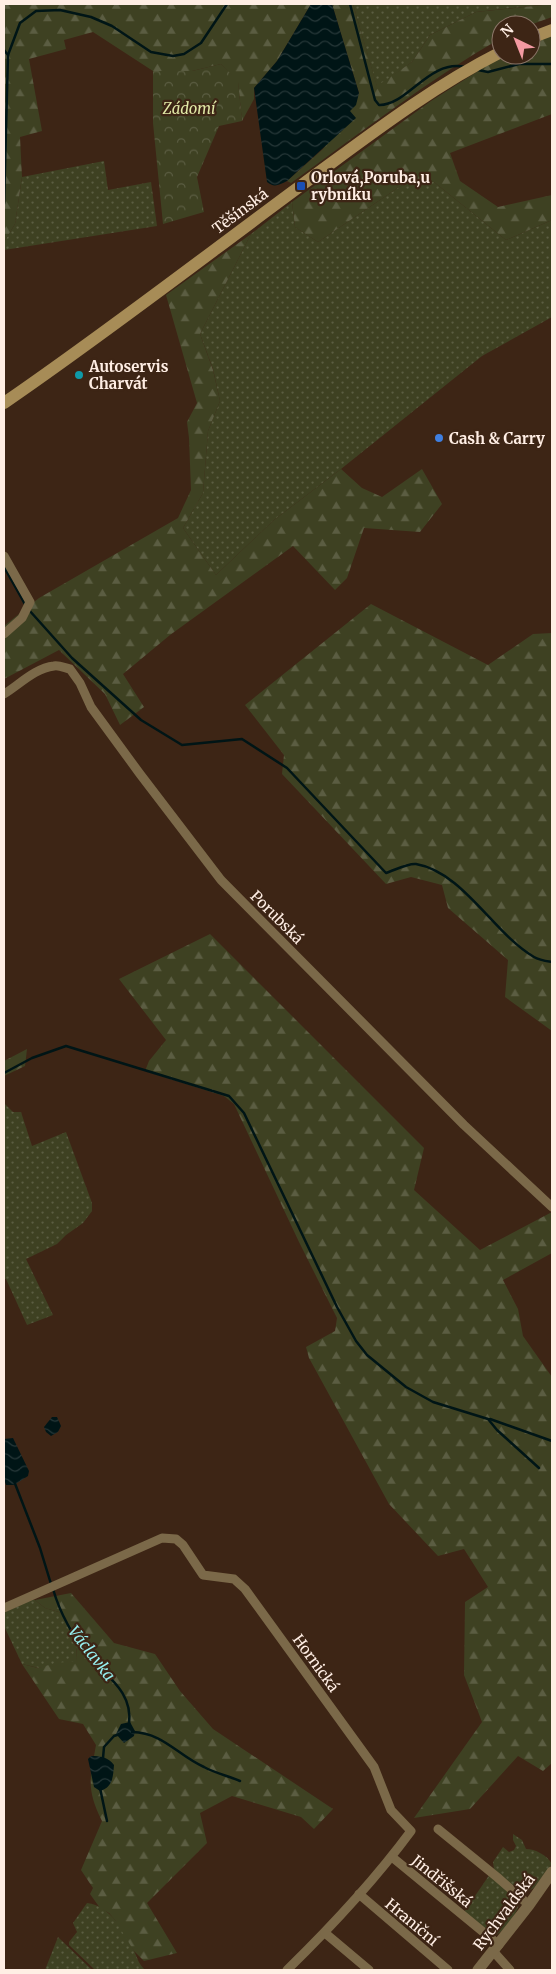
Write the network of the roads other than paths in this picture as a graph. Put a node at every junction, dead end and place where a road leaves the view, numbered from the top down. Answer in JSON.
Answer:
{"nodes":[{"id":1,"x":491,"y":57,"type":"edge"},
{"id":2,"x":4,"y":402,"type":"edge"},
{"id":3,"x":4,"y":556,"type":"edge"},
{"id":4,"x":4,"y":634,"type":"edge"},
{"id":5,"x":4,"y":694,"type":"edge"},
{"id":6,"x":552,"y":1207,"type":"edge"},
{"id":7,"x":4,"y":1608,"type":"edge"},
{"id":8,"x":438,"y":1829,"type":"dead end"},
{"id":9,"x":392,"y":1857,"type":"junction"},
{"id":10,"x":552,"y":1872,"type":"edge"},
{"id":11,"x":359,"y":1894,"type":"junction"},
{"id":12,"x":529,"y":1905,"type":"junction"},
{"id":13,"x":325,"y":1933,"type":"junction"},
{"id":14,"x":496,"y":1948,"type":"junction"},
{"id":15,"x":287,"y":1970,"type":"edge"},
{"id":16,"x":369,"y":1970,"type":"edge"},
{"id":17,"x":448,"y":1970,"type":"edge"},
{"id":18,"x":478,"y":1970,"type":"edge"},
{"id":19,"x":510,"y":1970,"type":"edge"}],
"edges":[{"from":1,"to":2,"type":"main road","name":"Těšínská"},
{"from":3,"to":4,"type":"street"},
{"from":5,"to":6,"type":"street","name":"Porubská"},
{"from":7,"to":9,"type":"street","name":"Hornická"},
{"from":8,"to":12,"type":"street"},
{"from":9,"to":11,"type":"street","name":"Hornická"},
{"from":9,"to":14,"type":"street","name":"Jindřišská"},
{"from":10,"to":12,"type":"street","name":"Rychvaldská"},
{"from":11,"to":13,"type":"street","name":"Hornická"},
{"from":11,"to":17,"type":"street","name":"Hraniční"},
{"from":12,"to":14,"type":"street","name":"Rychvaldská"},
{"from":13,"to":15,"type":"street","name":"Hornická"},
{"from":13,"to":16,"type":"street"},
{"from":14,"to":18,"type":"street","name":"Rychvaldská"},
{"from":14,"to":19,"type":"street","name":"Jindřišská"}]}
